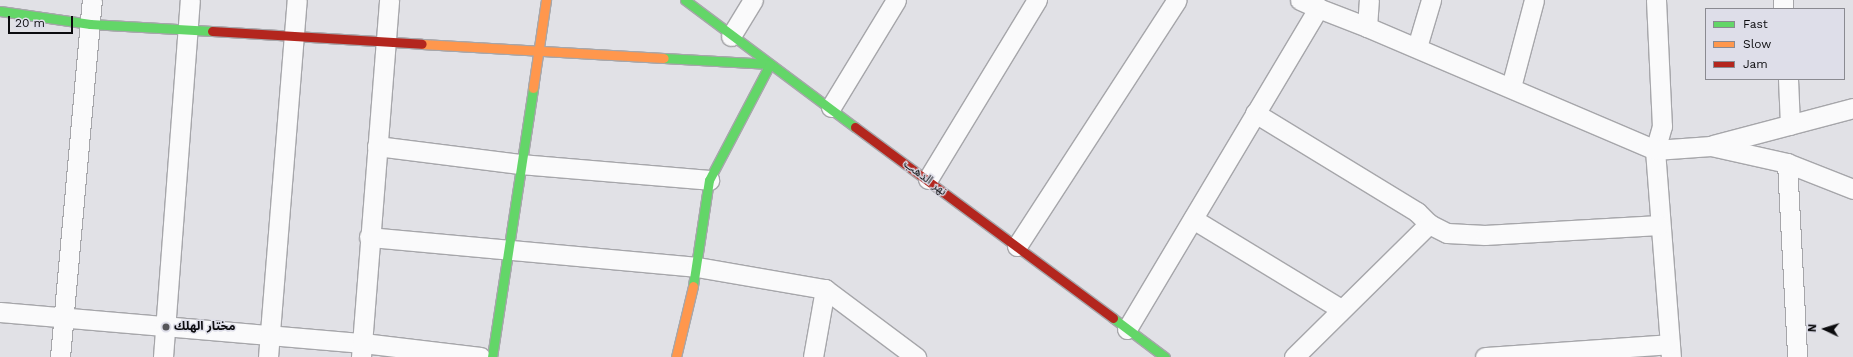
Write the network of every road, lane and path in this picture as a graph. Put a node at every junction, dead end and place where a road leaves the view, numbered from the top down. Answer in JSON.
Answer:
{"nodes":[{"id":1,"x":92,"y":0,"type":"edge"},
{"id":2,"x":190,"y":0,"type":"edge"},
{"id":3,"x":297,"y":0,"type":"edge"},
{"id":4,"x":389,"y":0,"type":"edge"},
{"id":5,"x":546,"y":0,"type":"edge"},
{"id":6,"x":685,"y":0,"type":"edge"},
{"id":7,"x":752,"y":0,"type":"edge"},
{"id":8,"x":896,"y":0,"type":"edge"},
{"id":9,"x":1037,"y":0,"type":"edge"},
{"id":10,"x":1178,"y":0,"type":"edge"},
{"id":11,"x":1300,"y":0,"type":"edge"},
{"id":12,"x":1369,"y":0,"type":"edge"},
{"id":13,"x":1431,"y":0,"type":"edge"},
{"id":14,"x":1534,"y":0,"type":"edge"},
{"id":15,"x":1656,"y":0,"type":"edge"},
{"id":16,"x":1318,"y":8,"type":"junction"},
{"id":17,"x":0,"y":11,"type":"edge"},
{"id":18,"x":90,"y":24,"type":"junction"},
{"id":19,"x":1367,"y":27,"type":"junction"},
{"id":20,"x":187,"y":30,"type":"junction"},
{"id":21,"x":296,"y":36,"type":"junction"},
{"id":22,"x":731,"y":36,"type":"junction"},
{"id":23,"x":386,"y":41,"type":"junction"},
{"id":24,"x":1417,"y":47,"type":"junction"},
{"id":25,"x":537,"y":53,"type":"junction"},
{"id":26,"x":770,"y":64,"type":"junction"},
{"id":27,"x":1788,"y":80,"type":"edge"},
{"id":28,"x":1511,"y":88,"type":"junction"},
{"id":29,"x":831,"y":107,"type":"junction"},
{"id":30,"x":1853,"y":108,"type":"edge"},
{"id":31,"x":1255,"y":113,"type":"junction"},
{"id":32,"x":1790,"y":125,"type":"junction"},
{"id":33,"x":377,"y":146,"type":"junction"},
{"id":34,"x":1711,"y":146,"type":"junction"},
{"id":35,"x":1655,"y":150,"type":"junction"},
{"id":36,"x":1787,"y":163,"type":"junction"},
{"id":37,"x":520,"y":164,"type":"junction"},
{"id":38,"x":928,"y":179,"type":"junction"},
{"id":39,"x":709,"y":180,"type":"junction"},
{"id":40,"x":1853,"y":189,"type":"edge"},
{"id":41,"x":1193,"y":219,"type":"junction"},
{"id":42,"x":1429,"y":224,"type":"junction"},
{"id":43,"x":1659,"y":225,"type":"junction"},
{"id":44,"x":369,"y":237,"type":"junction"},
{"id":45,"x":1017,"y":246,"type":"junction"},
{"id":46,"x":508,"y":251,"type":"junction"},
{"id":47,"x":697,"y":267,"type":"junction"},
{"id":48,"x":825,"y":289,"type":"junction"},
{"id":49,"x":1341,"y":309,"type":"junction"},
{"id":50,"x":0,"y":312,"type":"edge"},
{"id":51,"x":63,"y":318,"type":"junction"},
{"id":52,"x":166,"y":327,"type":"junction"},
{"id":53,"x":1127,"y":329,"type":"junction"},
{"id":54,"x":270,"y":337,"type":"junction"},
{"id":55,"x":362,"y":350,"type":"edge"},
{"id":56,"x":1671,"y":351,"type":"edge"},
{"id":57,"x":1553,"y":353,"type":"edge"},
{"id":58,"x":60,"y":357,"type":"edge"},
{"id":59,"x":163,"y":357,"type":"edge"},
{"id":60,"x":268,"y":357,"type":"edge"},
{"id":61,"x":480,"y":357,"type":"edge"},
{"id":62,"x":492,"y":357,"type":"edge"},
{"id":63,"x":676,"y":357,"type":"edge"},
{"id":64,"x":813,"y":357,"type":"edge"},
{"id":65,"x":916,"y":357,"type":"edge"},
{"id":66,"x":1165,"y":357,"type":"edge"},
{"id":67,"x":1294,"y":357,"type":"edge"},
{"id":68,"x":1485,"y":357,"type":"edge"},
{"id":69,"x":1797,"y":357,"type":"edge"}],
"edges":[{"from":1,"to":18,"type":"street"},
{"from":2,"to":20,"type":"street"},
{"from":3,"to":21,"type":"street"},
{"from":4,"to":23,"type":"street"},
{"from":5,"to":25,"type":"street"},
{"from":6,"to":22,"type":"street","name":"نهر الدهب"},
{"from":7,"to":22,"type":"street"},
{"from":8,"to":29,"type":"street"},
{"from":9,"to":38,"type":"street"},
{"from":10,"to":45,"type":"street"},
{"from":11,"to":16,"type":"street"},
{"from":12,"to":19,"type":"street"},
{"from":13,"to":24,"type":"street"},
{"from":14,"to":28,"type":"street"},
{"from":15,"to":35,"type":"street"},
{"from":16,"to":19,"type":"street"},
{"from":16,"to":31,"type":"street"},
{"from":17,"to":18,"type":"street"},
{"from":18,"to":20,"type":"street"},
{"from":18,"to":51,"type":"street"},
{"from":19,"to":24,"type":"street"},
{"from":20,"to":21,"type":"street"},
{"from":20,"to":52,"type":"street"},
{"from":21,"to":23,"type":"street"},
{"from":21,"to":54,"type":"street"},
{"from":22,"to":26,"type":"street","name":"نهر الدهب"},
{"from":23,"to":25,"type":"street"},
{"from":23,"to":33,"type":"street"},
{"from":24,"to":28,"type":"street"},
{"from":25,"to":26,"type":"street"},
{"from":25,"to":37,"type":"street"},
{"from":26,"to":29,"type":"street","name":"نهر الدهب"},
{"from":26,"to":39,"type":"street"},
{"from":27,"to":32,"type":"street"},
{"from":28,"to":35,"type":"street"},
{"from":29,"to":38,"type":"street","name":"نهر الدهب"},
{"from":30,"to":32,"type":"street"},
{"from":31,"to":41,"type":"street"},
{"from":31,"to":42,"type":"street"},
{"from":32,"to":34,"type":"street"},
{"from":33,"to":37,"type":"street"},
{"from":33,"to":44,"type":"street"},
{"from":34,"to":35,"type":"street"},
{"from":34,"to":36,"type":"street"},
{"from":35,"to":43,"type":"street"},
{"from":36,"to":40,"type":"street"},
{"from":36,"to":69,"type":"street"},
{"from":37,"to":39,"type":"street"},
{"from":37,"to":46,"type":"street"},
{"from":38,"to":45,"type":"street","name":"نهر الدهب"},
{"from":39,"to":47,"type":"street"},
{"from":41,"to":49,"type":"street"},
{"from":41,"to":53,"type":"street"},
{"from":42,"to":43,"type":"street"},
{"from":42,"to":49,"type":"street"},
{"from":43,"to":56,"type":"street"},
{"from":44,"to":46,"type":"street"},
{"from":44,"to":55,"type":"street"},
{"from":45,"to":53,"type":"street","name":"نهر الدهب"},
{"from":46,"to":47,"type":"street"},
{"from":46,"to":62,"type":"street"},
{"from":47,"to":48,"type":"street"},
{"from":47,"to":63,"type":"street"},
{"from":48,"to":64,"type":"street"},
{"from":48,"to":65,"type":"street"},
{"from":49,"to":67,"type":"street"},
{"from":50,"to":51,"type":"street"},
{"from":51,"to":52,"type":"street"},
{"from":51,"to":58,"type":"street"},
{"from":52,"to":54,"type":"street"},
{"from":52,"to":59,"type":"street"},
{"from":53,"to":66,"type":"street","name":"نهر الدهب"},
{"from":54,"to":55,"type":"street"},
{"from":54,"to":60,"type":"street"},
{"from":55,"to":61,"type":"street"},
{"from":56,"to":57,"type":"street"},
{"from":57,"to":68,"type":"street"}]}
